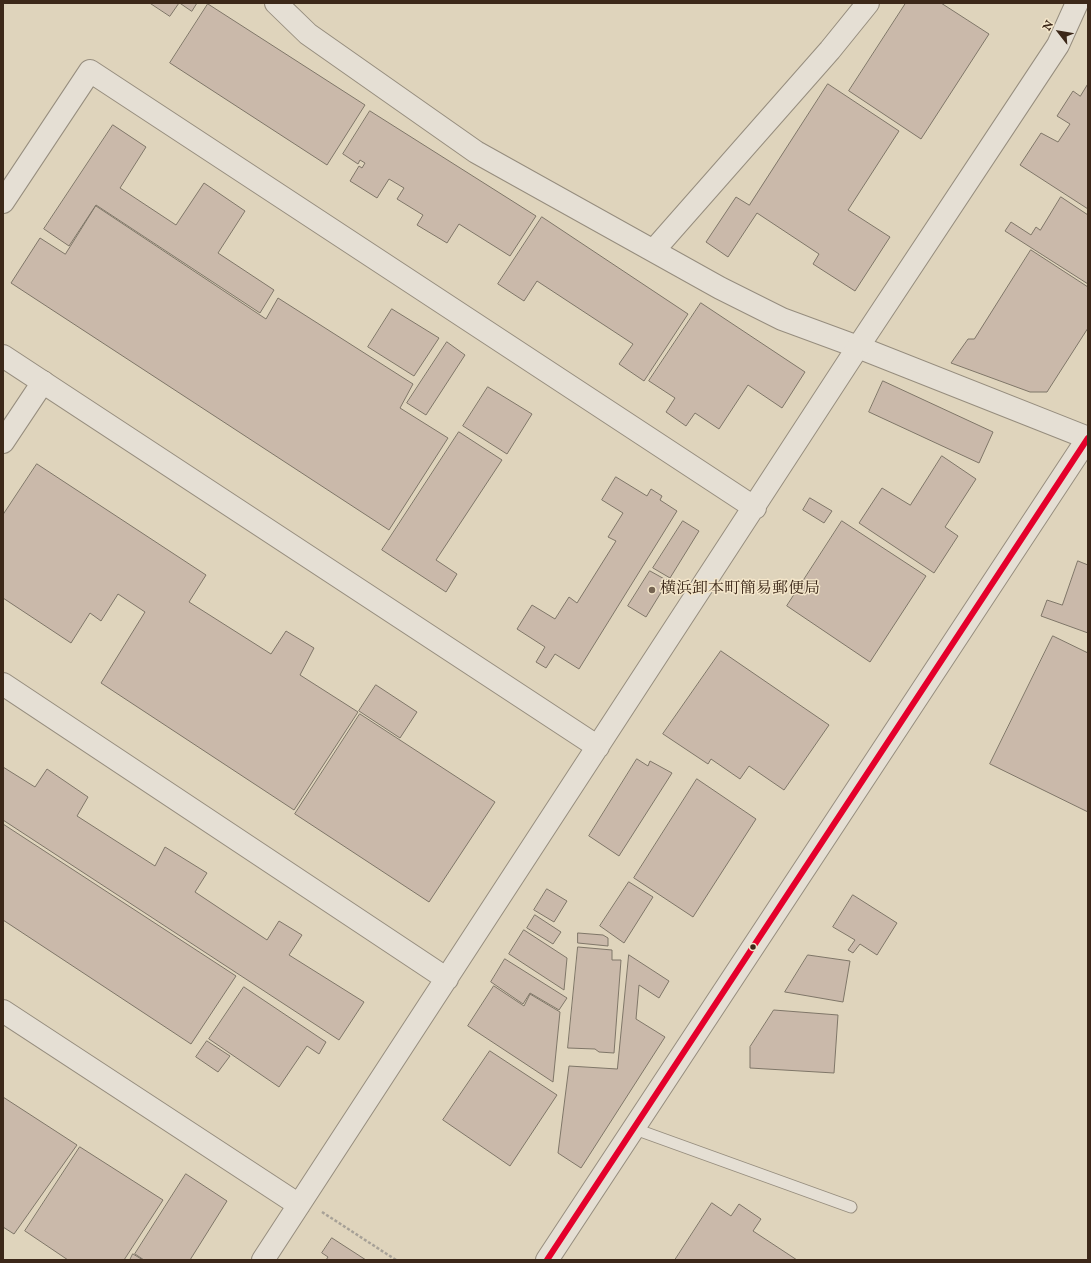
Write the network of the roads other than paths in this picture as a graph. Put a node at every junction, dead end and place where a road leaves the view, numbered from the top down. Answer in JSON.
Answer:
{"nodes":[{"id":1,"x":276,"y":3,"type":"edge"},
{"id":2,"x":868,"y":3,"type":"edge"},
{"id":3,"x":1077,"y":3,"type":"edge"},
{"id":4,"x":3,"y":202,"type":"edge"},
{"id":5,"x":654,"y":250,"type":"junction"},
{"id":6,"x":858,"y":347,"type":"junction"},
{"id":7,"x":3,"y":356,"type":"edge"},
{"id":8,"x":43,"y":382,"type":"junction"},
{"id":9,"x":1088,"y":438,"type":"edge"},
{"id":10,"x":3,"y":442,"type":"edge"},
{"id":11,"x":755,"y":508,"type":"junction"},
{"id":12,"x":3,"y":684,"type":"edge"},
{"id":13,"x":598,"y":747,"type":"junction"},
{"id":14,"x":447,"y":979,"type":"junction"},
{"id":15,"x":3,"y":1011,"type":"edge"},
{"id":16,"x":635,"y":1129,"type":"junction"},
{"id":17,"x":301,"y":1202,"type":"junction"},
{"id":18,"x":851,"y":1207,"type":"dead end"},
{"id":19,"x":263,"y":1260,"type":"edge"},
{"id":20,"x":547,"y":1260,"type":"edge"}],
"edges":[{"from":1,"to":5,"type":"street"},
{"from":2,"to":5,"type":"street"},
{"from":3,"to":6,"type":"street"},
{"from":4,"to":11,"type":"street"},
{"from":5,"to":6,"type":"street"},
{"from":6,"to":9,"type":"street"},
{"from":6,"to":11,"type":"street"},
{"from":7,"to":8,"type":"street"},
{"from":8,"to":10,"type":"street"},
{"from":8,"to":13,"type":"street"},
{"from":9,"to":16,"type":"street"},
{"from":11,"to":13,"type":"street"},
{"from":12,"to":14,"type":"street"},
{"from":13,"to":14,"type":"street"},
{"from":14,"to":17,"type":"street"},
{"from":15,"to":17,"type":"street"},
{"from":16,"to":18,"type":"lane"},
{"from":16,"to":20,"type":"street"},
{"from":17,"to":19,"type":"street"}]}
